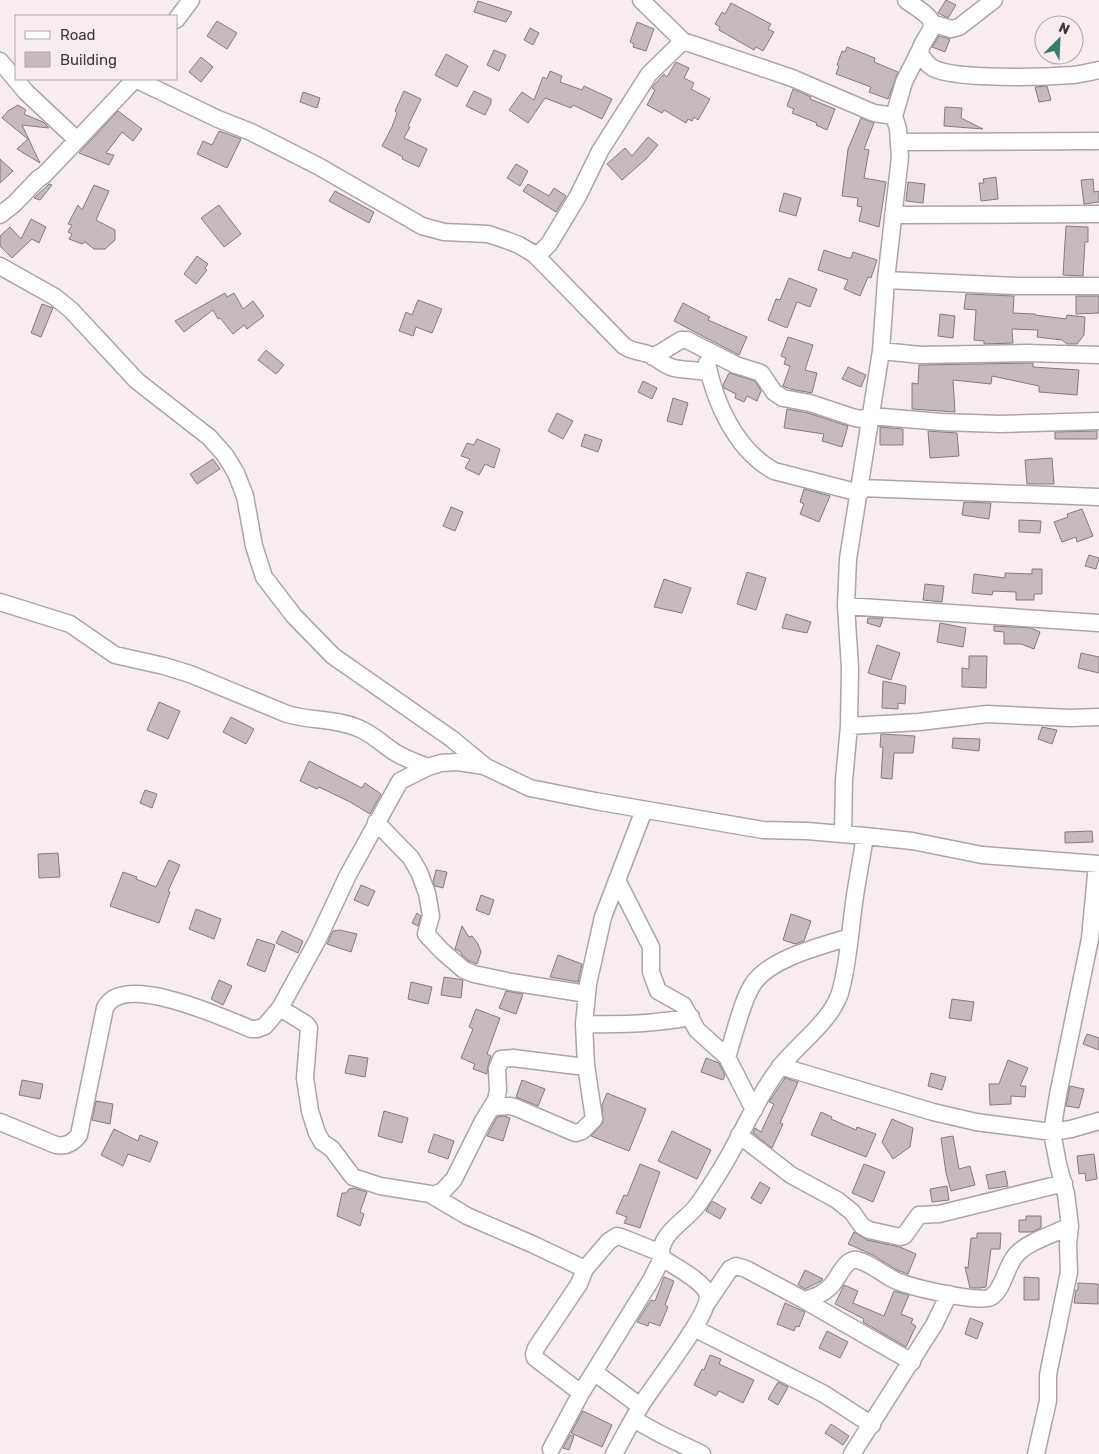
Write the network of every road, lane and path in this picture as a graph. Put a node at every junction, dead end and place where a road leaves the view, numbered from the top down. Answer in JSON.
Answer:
{"nodes":[{"id":1,"x":191,"y":0,"type":"edge"},
{"id":2,"x":642,"y":0,"type":"edge"},
{"id":3,"x":906,"y":0,"type":"edge"},
{"id":4,"x":994,"y":0,"type":"edge"},
{"id":5,"x":178,"y":17,"type":"edge"},
{"id":6,"x":932,"y":23,"type":"junction"},
{"id":7,"x":683,"y":40,"type":"junction"},
{"id":8,"x":921,"y":48,"type":"junction"},
{"id":9,"x":0,"y":61,"type":"edge"},
{"id":10,"x":1099,"y":70,"type":"edge"},
{"id":11,"x":15,"y":79,"type":"edge"},
{"id":12,"x":16,"y":80,"type":"edge"},
{"id":13,"x":134,"y":80,"type":"edge"},
{"id":14,"x":137,"y":80,"type":"edge"},
{"id":15,"x":894,"y":116,"type":"junction"},
{"id":16,"x":77,"y":140,"type":"junction"},
{"id":17,"x":1099,"y":141,"type":"edge"},
{"id":18,"x":899,"y":142,"type":"junction"},
{"id":19,"x":1099,"y":214,"type":"edge"},
{"id":20,"x":0,"y":215,"type":"edge"},
{"id":21,"x":894,"y":215,"type":"junction"},
{"id":22,"x":534,"y":254,"type":"junction"},
{"id":23,"x":0,"y":266,"type":"edge"},
{"id":24,"x":886,"y":280,"type":"junction"},
{"id":25,"x":1099,"y":286,"type":"edge"},
{"id":26,"x":704,"y":348,"type":"junction"},
{"id":27,"x":882,"y":351,"type":"junction"},
{"id":28,"x":1099,"y":355,"type":"edge"},
{"id":29,"x":653,"y":356,"type":"junction"},
{"id":30,"x":709,"y":373,"type":"junction"},
{"id":31,"x":871,"y":416,"type":"junction"},
{"id":32,"x":1099,"y":421,"type":"edge"},
{"id":33,"x":860,"y":490,"type":"junction"},
{"id":34,"x":1099,"y":497,"type":"edge"},
{"id":35,"x":0,"y":602,"type":"edge"},
{"id":36,"x":846,"y":606,"type":"junction"},
{"id":37,"x":1099,"y":624,"type":"edge"},
{"id":38,"x":1099,"y":717,"type":"edge"},
{"id":39,"x":849,"y":726,"type":"junction"},
{"id":40,"x":428,"y":767,"type":"junction"},
{"id":41,"x":486,"y":767,"type":"junction"},
{"id":42,"x":644,"y":810,"type":"junction"},
{"id":43,"x":376,"y":822,"type":"junction"},
{"id":44,"x":843,"y":834,"type":"junction"},
{"id":45,"x":865,"y":836,"type":"junction"},
{"id":46,"x":1098,"y":864,"type":"edge"},
{"id":47,"x":617,"y":880,"type":"junction"},
{"id":48,"x":850,"y":937,"type":"junction"},
{"id":49,"x":587,"y":994,"type":"junction"},
{"id":50,"x":280,"y":1008,"type":"junction"},
{"id":51,"x":691,"y":1016,"type":"junction"},
{"id":52,"x":584,"y":1024,"type":"junction"},
{"id":53,"x":727,"y":1057,"type":"junction"},
{"id":54,"x":586,"y":1065,"type":"junction"},
{"id":55,"x":780,"y":1066,"type":"junction"},
{"id":56,"x":493,"y":1107,"type":"junction"},
{"id":57,"x":754,"y":1110,"type":"junction"},
{"id":58,"x":1099,"y":1121,"type":"edge"},
{"id":59,"x":0,"y":1122,"type":"edge"},
{"id":60,"x":1052,"y":1132,"type":"junction"},
{"id":61,"x":739,"y":1135,"type":"junction"},
{"id":62,"x":1064,"y":1183,"type":"junction"},
{"id":63,"x":433,"y":1196,"type":"junction"},
{"id":64,"x":1070,"y":1226,"type":"junction"},
{"id":65,"x":662,"y":1256,"type":"junction"},
{"id":66,"x":586,"y":1269,"type":"junction"},
{"id":67,"x":949,"y":1294,"type":"junction"},
{"id":68,"x":804,"y":1300,"type":"junction"},
{"id":69,"x":707,"y":1303,"type":"junction"},
{"id":70,"x":694,"y":1328,"type":"junction"},
{"id":71,"x":912,"y":1362,"type":"junction"},
{"id":72,"x":594,"y":1372,"type":"junction"},
{"id":73,"x":581,"y":1393,"type":"junction"},
{"id":74,"x":637,"y":1412,"type":"junction"},
{"id":75,"x":872,"y":1425,"type":"junction"},
{"id":76,"x":551,"y":1449,"type":"dead end"},
{"id":77,"x":614,"y":1454,"type":"edge"},
{"id":78,"x":702,"y":1454,"type":"edge"},
{"id":79,"x":852,"y":1454,"type":"edge"},
{"id":80,"x":1036,"y":1454,"type":"edge"}],
"edges":[{"from":1,"to":5,"type":"street"},
{"from":2,"to":7,"type":"street"},
{"from":3,"to":6,"type":"street"},
{"from":4,"to":6,"type":"street"},
{"from":6,"to":8,"type":"street"},
{"from":7,"to":15,"type":"street"},
{"from":7,"to":22,"type":"street"},
{"from":8,"to":10,"type":"street"},
{"from":8,"to":15,"type":"street"},
{"from":9,"to":11,"type":"street"},
{"from":12,"to":16,"type":"street"},
{"from":13,"to":16,"type":"street"},
{"from":14,"to":22,"type":"street"},
{"from":15,"to":18,"type":"street"},
{"from":16,"to":20,"type":"street"},
{"from":17,"to":18,"type":"street"},
{"from":18,"to":21,"type":"street"},
{"from":19,"to":21,"type":"street"},
{"from":21,"to":24,"type":"street"},
{"from":22,"to":29,"type":"street"},
{"from":23,"to":41,"type":"street"},
{"from":24,"to":25,"type":"street"},
{"from":24,"to":27,"type":"street"},
{"from":26,"to":29,"type":"street"},
{"from":26,"to":30,"type":"street"},
{"from":26,"to":31,"type":"street"},
{"from":27,"to":28,"type":"street"},
{"from":27,"to":31,"type":"street"},
{"from":29,"to":30,"type":"street"},
{"from":30,"to":33,"type":"street"},
{"from":31,"to":32,"type":"street"},
{"from":31,"to":33,"type":"street"},
{"from":33,"to":34,"type":"street"},
{"from":33,"to":36,"type":"street"},
{"from":35,"to":40,"type":"street"},
{"from":36,"to":37,"type":"street"},
{"from":36,"to":39,"type":"street"},
{"from":38,"to":39,"type":"street"},
{"from":39,"to":44,"type":"street"},
{"from":40,"to":41,"type":"street"},
{"from":40,"to":43,"type":"street"},
{"from":41,"to":42,"type":"street"},
{"from":42,"to":44,"type":"street"},
{"from":42,"to":47,"type":"street"},
{"from":43,"to":49,"type":"street"},
{"from":43,"to":50,"type":"street"},
{"from":44,"to":45,"type":"street"},
{"from":45,"to":46,"type":"street"},
{"from":45,"to":48,"type":"street"},
{"from":46,"to":60,"type":"street"},
{"from":47,"to":49,"type":"street"},
{"from":47,"to":51,"type":"street"},
{"from":48,"to":53,"type":"street"},
{"from":48,"to":55,"type":"street"},
{"from":49,"to":52,"type":"street"},
{"from":50,"to":59,"type":"street"},
{"from":50,"to":63,"type":"street"},
{"from":51,"to":52,"type":"street"},
{"from":51,"to":53,"type":"street"},
{"from":52,"to":54,"type":"street"},
{"from":53,"to":57,"type":"street"},
{"from":54,"to":56,"type":"street"},
{"from":54,"to":56,"type":"street"},
{"from":55,"to":57,"type":"street"},
{"from":55,"to":60,"type":"street"},
{"from":56,"to":63,"type":"street"},
{"from":57,"to":61,"type":"street"},
{"from":58,"to":60,"type":"street"},
{"from":60,"to":62,"type":"street"},
{"from":61,"to":62,"type":"street"},
{"from":61,"to":65,"type":"street"},
{"from":62,"to":64,"type":"street"},
{"from":63,"to":66,"type":"street"},
{"from":64,"to":67,"type":"street"},
{"from":64,"to":80,"type":"street"},
{"from":65,"to":66,"type":"street"},
{"from":65,"to":69,"type":"street"},
{"from":65,"to":72,"type":"street"},
{"from":66,"to":73,"type":"street"},
{"from":67,"to":68,"type":"street"},
{"from":67,"to":71,"type":"street"},
{"from":68,"to":69,"type":"street"},
{"from":68,"to":71,"type":"street"},
{"from":69,"to":70,"type":"street"},
{"from":70,"to":74,"type":"street"},
{"from":70,"to":75,"type":"street"},
{"from":71,"to":75,"type":"street"},
{"from":72,"to":73,"type":"street"},
{"from":72,"to":74,"type":"street"},
{"from":73,"to":76,"type":"street"},
{"from":74,"to":77,"type":"street"},
{"from":74,"to":78,"type":"street"},
{"from":75,"to":79,"type":"street"}]}
